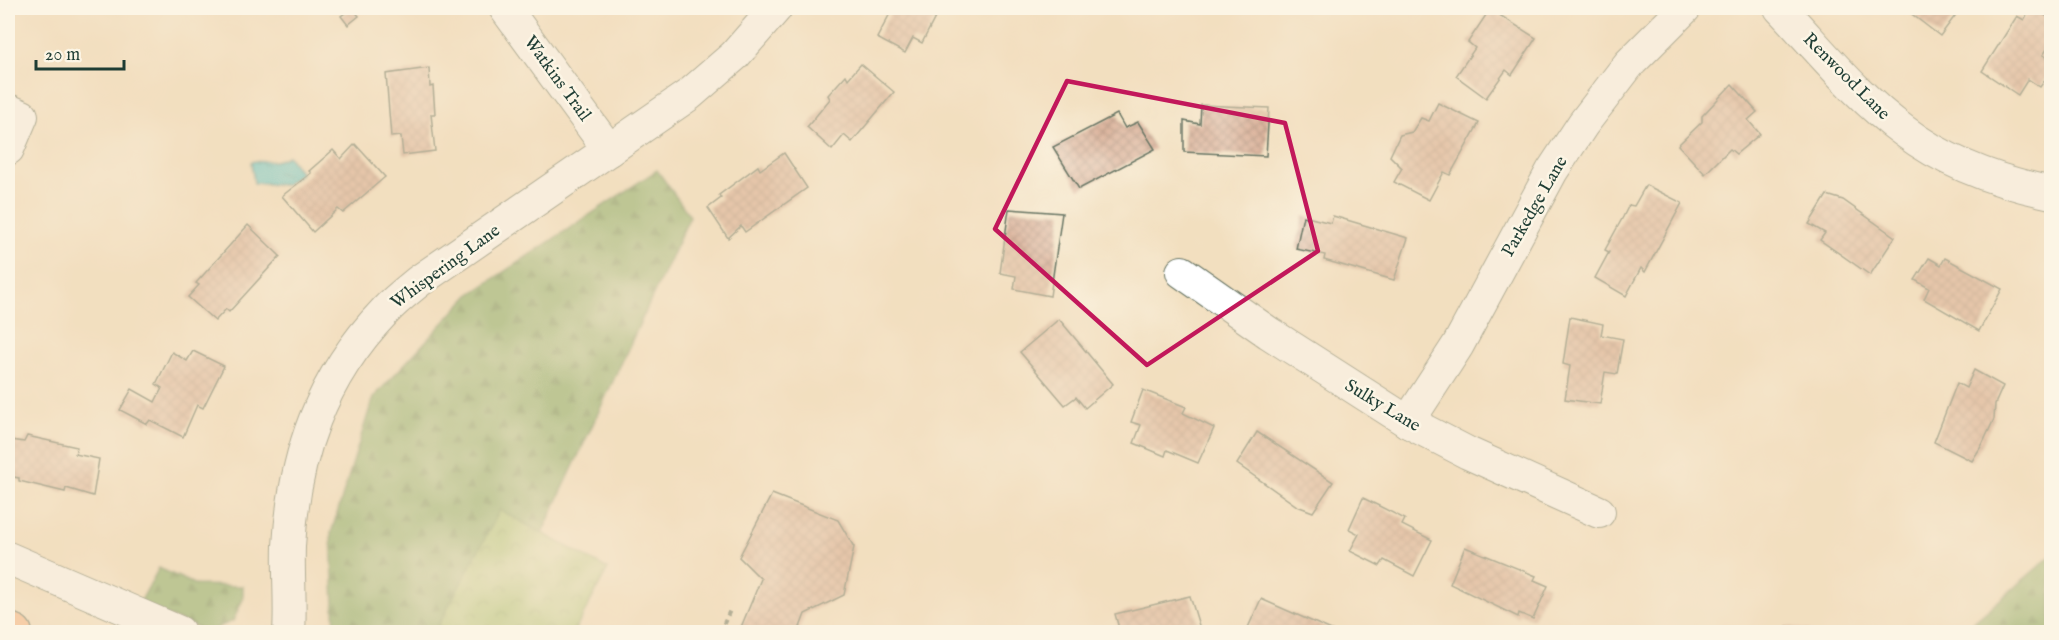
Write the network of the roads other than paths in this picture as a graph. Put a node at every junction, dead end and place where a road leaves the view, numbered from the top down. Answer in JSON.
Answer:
{"nodes":[{"id":1,"x":505,"y":8,"type":"edge"},
{"id":2,"x":776,"y":8,"type":"edge"},
{"id":3,"x":1685,"y":8,"type":"edge"},
{"id":4,"x":1780,"y":8,"type":"edge"},
{"id":5,"x":8,"y":110,"type":"edge"},
{"id":6,"x":8,"y":149,"type":"edge"},
{"id":7,"x":609,"y":150,"type":"junction"},
{"id":8,"x":2052,"y":193,"type":"edge"},
{"id":9,"x":1182,"y":272,"type":"dead end"},
{"id":10,"x":1408,"y":422,"type":"junction"},
{"id":11,"x":1599,"y":512,"type":"dead end"},
{"id":12,"x":8,"y":558,"type":"edge"},
{"id":13,"x":8,"y":629,"type":"edge"},
{"id":14,"x":15,"y":633,"type":"edge"},
{"id":15,"x":179,"y":633,"type":"edge"},
{"id":16,"x":289,"y":633,"type":"edge"}],
"edges":[{"from":1,"to":7,"type":"street","name":"Watkins Trail"},
{"from":2,"to":7,"type":"street","name":"Whispering Lane"},
{"from":3,"to":10,"type":"street","name":"Parkedge Lane"},
{"from":4,"to":8,"type":"street","name":"Renwood Lane"},
{"from":5,"to":6,"type":"street"},
{"from":7,"to":16,"type":"street","name":"Whispering Lane"},
{"from":9,"to":10,"type":"street","name":"Sulky Lane"},
{"from":10,"to":11,"type":"street","name":"Sulky Lane"},
{"from":12,"to":15,"type":"street"},
{"from":13,"to":14,"type":"main road"}]}
